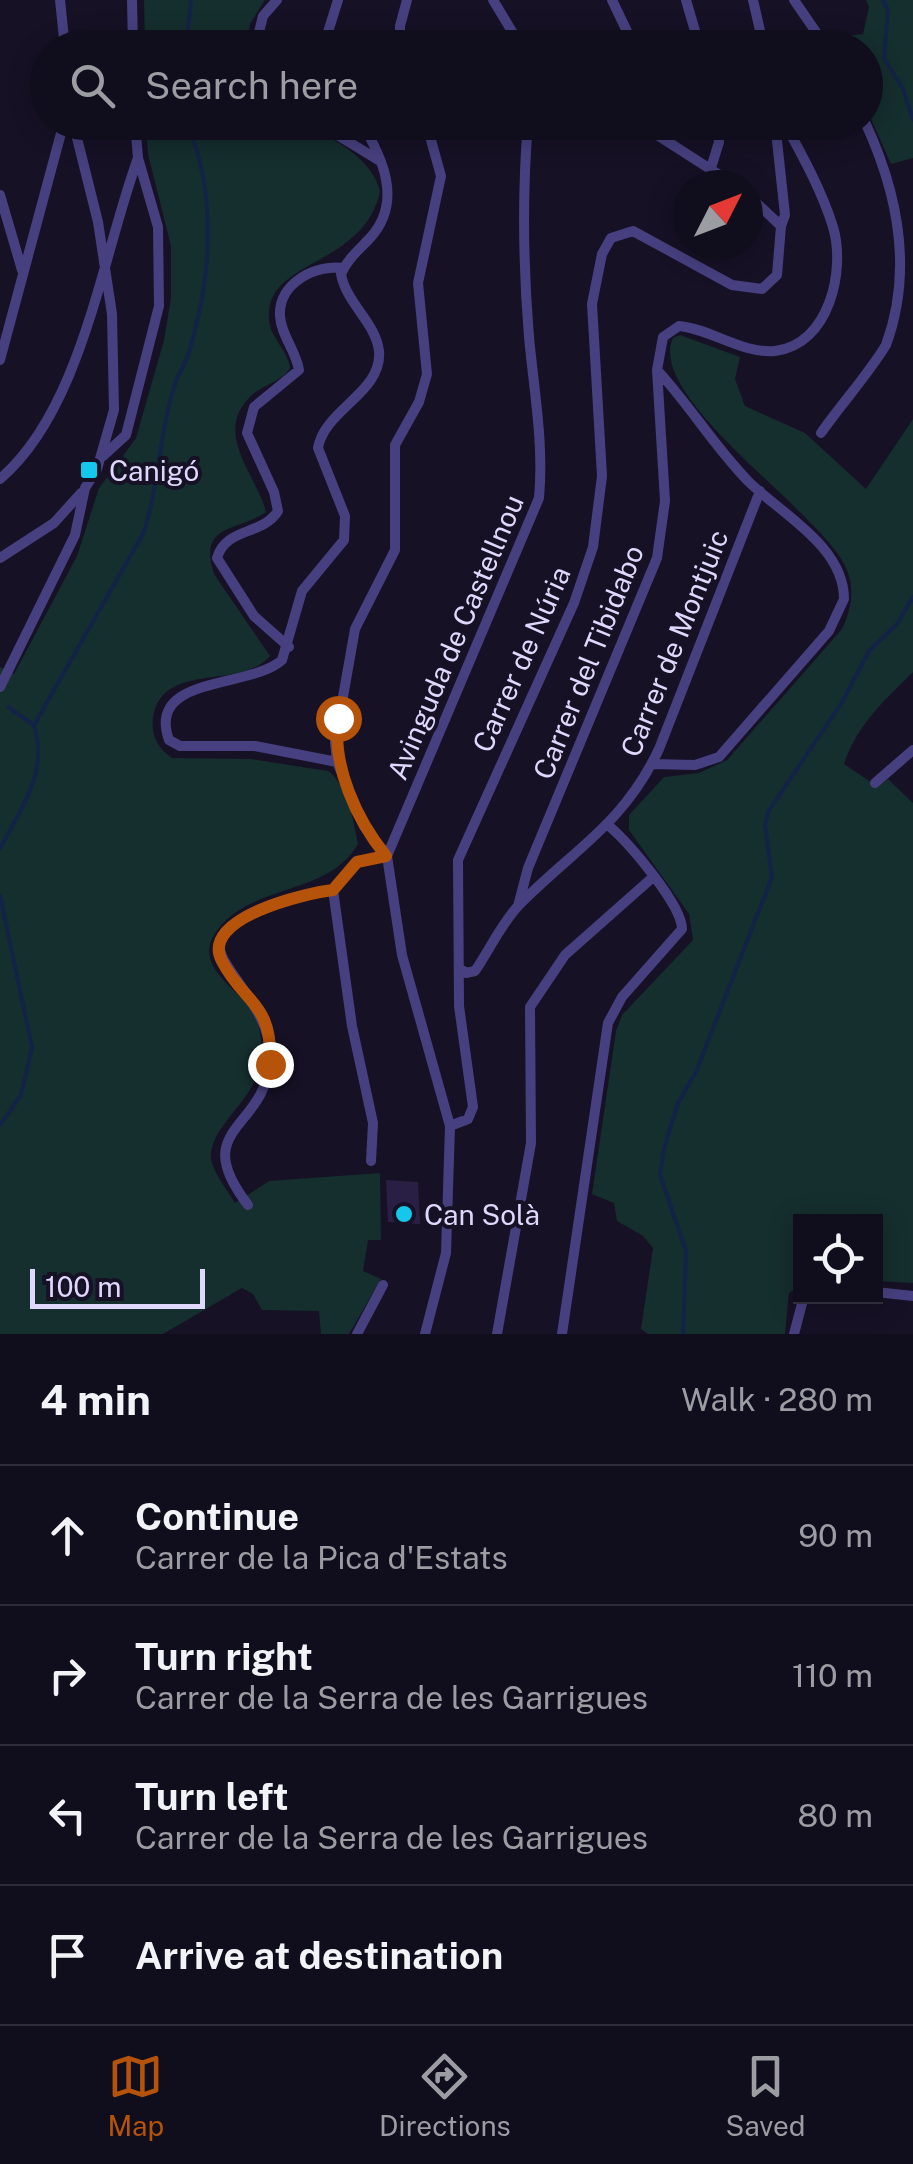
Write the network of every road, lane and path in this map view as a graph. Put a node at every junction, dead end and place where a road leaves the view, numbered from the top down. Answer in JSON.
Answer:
{"nodes":[{"id":1,"x":60,"y":0,"type":"edge"},
{"id":2,"x":132,"y":0,"type":"edge"},
{"id":3,"x":277,"y":0,"type":"edge"},
{"id":4,"x":338,"y":0,"type":"edge"},
{"id":5,"x":407,"y":0,"type":"edge"},
{"id":6,"x":494,"y":0,"type":"edge"},
{"id":7,"x":612,"y":0,"type":"edge"},
{"id":8,"x":686,"y":0,"type":"edge"},
{"id":9,"x":753,"y":0,"type":"edge"},
{"id":10,"x":794,"y":0,"type":"edge"},
{"id":11,"x":63,"y":30,"type":"edge"},
{"id":12,"x":133,"y":30,"type":"edge"},
{"id":13,"x":260,"y":30,"type":"edge"},
{"id":14,"x":329,"y":30,"type":"edge"},
{"id":15,"x":400,"y":30,"type":"edge"},
{"id":16,"x":512,"y":30,"type":"edge"},
{"id":17,"x":626,"y":30,"type":"edge"},
{"id":18,"x":695,"y":30,"type":"edge"},
{"id":19,"x":760,"y":30,"type":"edge"},
{"id":20,"x":814,"y":30,"type":"edge"},
{"id":21,"x":59,"y":140,"type":"edge"},
{"id":22,"x":78,"y":140,"type":"edge"},
{"id":23,"x":136,"y":140,"type":"edge"},
{"id":24,"x":346,"y":140,"type":"edge"},
{"id":25,"x":370,"y":140,"type":"edge"},
{"id":26,"x":431,"y":140,"type":"edge"},
{"id":27,"x":526,"y":140,"type":"edge"},
{"id":28,"x":663,"y":140,"type":"edge"},
{"id":29,"x":719,"y":140,"type":"edge"},
{"id":30,"x":777,"y":140,"type":"edge"},
{"id":31,"x":792,"y":140,"type":"edge"},
{"id":32,"x":872,"y":140,"type":"edge"},
{"id":33,"x":138,"y":158,"type":"junction"},
{"id":34,"x":380,"y":161,"type":"junction"},
{"id":35,"x":711,"y":168,"type":"junction"},
{"id":36,"x":714,"y":170,"type":"edge"},
{"id":37,"x":0,"y":195,"type":"edge"},
{"id":38,"x":763,"y":209,"type":"edge"},
{"id":39,"x":782,"y":226,"type":"junction"},
{"id":40,"x":344,"y":268,"type":"junction"},
{"id":41,"x":104,"y":269,"type":"junction"},
{"id":42,"x":22,"y":270,"type":"junction"},
{"id":43,"x":0,"y":360,"type":"edge"},
{"id":44,"x":658,"y":370,"type":"junction"},
{"id":45,"x":821,"y":433,"type":"dead end"},
{"id":46,"x":102,"y":456,"type":"junction"},
{"id":47,"x":0,"y":479,"type":"edge"},
{"id":48,"x":85,"y":488,"type":"junction"},
{"id":49,"x":760,"y":491,"type":"junction"},
{"id":50,"x":0,"y":558,"type":"edge"},
{"id":51,"x":289,"y":647,"type":"junction"},
{"id":52,"x":0,"y":686,"type":"edge"},
{"id":53,"x":913,"y":750,"type":"edge"},
{"id":54,"x":338,"y":762,"type":"junction"},
{"id":55,"x":652,"y":764,"type":"junction"},
{"id":56,"x":875,"y":782,"type":"dead end"},
{"id":57,"x":609,"y":826,"type":"junction"},
{"id":58,"x":386,"y":856,"type":"junction"},
{"id":59,"x":652,"y":878,"type":"junction"},
{"id":60,"x":333,"y":890,"type":"junction"},
{"id":61,"x":518,"y":906,"type":"junction"},
{"id":62,"x":459,"y":968,"type":"junction"},
{"id":63,"x":450,"y":1126,"type":"junction"},
{"id":64,"x":372,"y":1161,"type":"dead end"},
{"id":65,"x":248,"y":1205,"type":"dead end"},
{"id":66,"x":383,"y":1285,"type":"dead end"},
{"id":67,"x":883,"y":1293,"type":"edge"},
{"id":68,"x":913,"y":1296,"type":"edge"},
{"id":69,"x":802,"y":1304,"type":"edge"},
{"id":70,"x":357,"y":1334,"type":"edge"},
{"id":71,"x":425,"y":1334,"type":"edge"},
{"id":72,"x":497,"y":1334,"type":"edge"},
{"id":73,"x":562,"y":1334,"type":"edge"},
{"id":74,"x":794,"y":1334,"type":"edge"}],
"edges":[{"from":1,"to":11,"type":"street"},
{"from":2,"to":12,"type":"street"},
{"from":3,"to":13,"type":"street"},
{"from":4,"to":14,"type":"street"},
{"from":5,"to":15,"type":"street"},
{"from":6,"to":16,"type":"street"},
{"from":7,"to":17,"type":"street"},
{"from":8,"to":18,"type":"street"},
{"from":9,"to":19,"type":"street"},
{"from":10,"to":20,"type":"street"},
{"from":21,"to":42,"type":"street"},
{"from":22,"to":41,"type":"street"},
{"from":23,"to":33,"type":"street"},
{"from":24,"to":34,"type":"street"},
{"from":25,"to":34,"type":"street"},
{"from":26,"to":54,"type":"street"},
{"from":27,"to":58,"type":"street","name":"Avinguda de Castellnou"},
{"from":28,"to":35,"type":"street"},
{"from":29,"to":35,"type":"street"},
{"from":30,"to":39,"type":"street"},
{"from":31,"to":44,"type":"street","name":"Carrer del Tibidabo"},
{"from":32,"to":45,"type":"street"},
{"from":33,"to":41,"type":"street"},
{"from":33,"to":46,"type":"street"},
{"from":34,"to":40,"type":"street"},
{"from":35,"to":36,"type":"street"},
{"from":37,"to":42,"type":"street"},
{"from":38,"to":39,"type":"street"},
{"from":39,"to":62,"type":"street","name":"Carrer de Núria"},
{"from":40,"to":51,"type":"street"},
{"from":40,"to":51,"type":"street"},
{"from":41,"to":46,"type":"street"},
{"from":41,"to":47,"type":"street"},
{"from":42,"to":43,"type":"street"},
{"from":44,"to":49,"type":"street"},
{"from":44,"to":61,"type":"street","name":"Carrer del Tibidabo"},
{"from":46,"to":48,"type":"street"},
{"from":48,"to":50,"type":"street"},
{"from":48,"to":52,"type":"street"},
{"from":49,"to":55,"type":"street","name":"Carrer de Montjuic"},
{"from":49,"to":55,"type":"street"},
{"from":51,"to":54,"type":"street"},
{"from":53,"to":56,"type":"street"},
{"from":54,"to":58,"type":"street"},
{"from":55,"to":57,"type":"street","name":"Carrer de Montjuic"},
{"from":57,"to":59,"type":"street"},
{"from":57,"to":61,"type":"street","name":"Carrer de Montjuic"},
{"from":58,"to":60,"type":"street"},
{"from":58,"to":63,"type":"street","name":"Avinguda de Castellnou"},
{"from":59,"to":72,"type":"street"},
{"from":59,"to":73,"type":"street"},
{"from":60,"to":64,"type":"street"},
{"from":60,"to":65,"type":"street"},
{"from":61,"to":62,"type":"street","name":"Carrer de Montjuic"},
{"from":62,"to":63,"type":"street","name":"Carrer de Núria"},
{"from":63,"to":71,"type":"street","name":"Avinguda de Castellnou"},
{"from":66,"to":70,"type":"street"},
{"from":67,"to":68,"type":"street"},
{"from":69,"to":74,"type":"street"}]}
